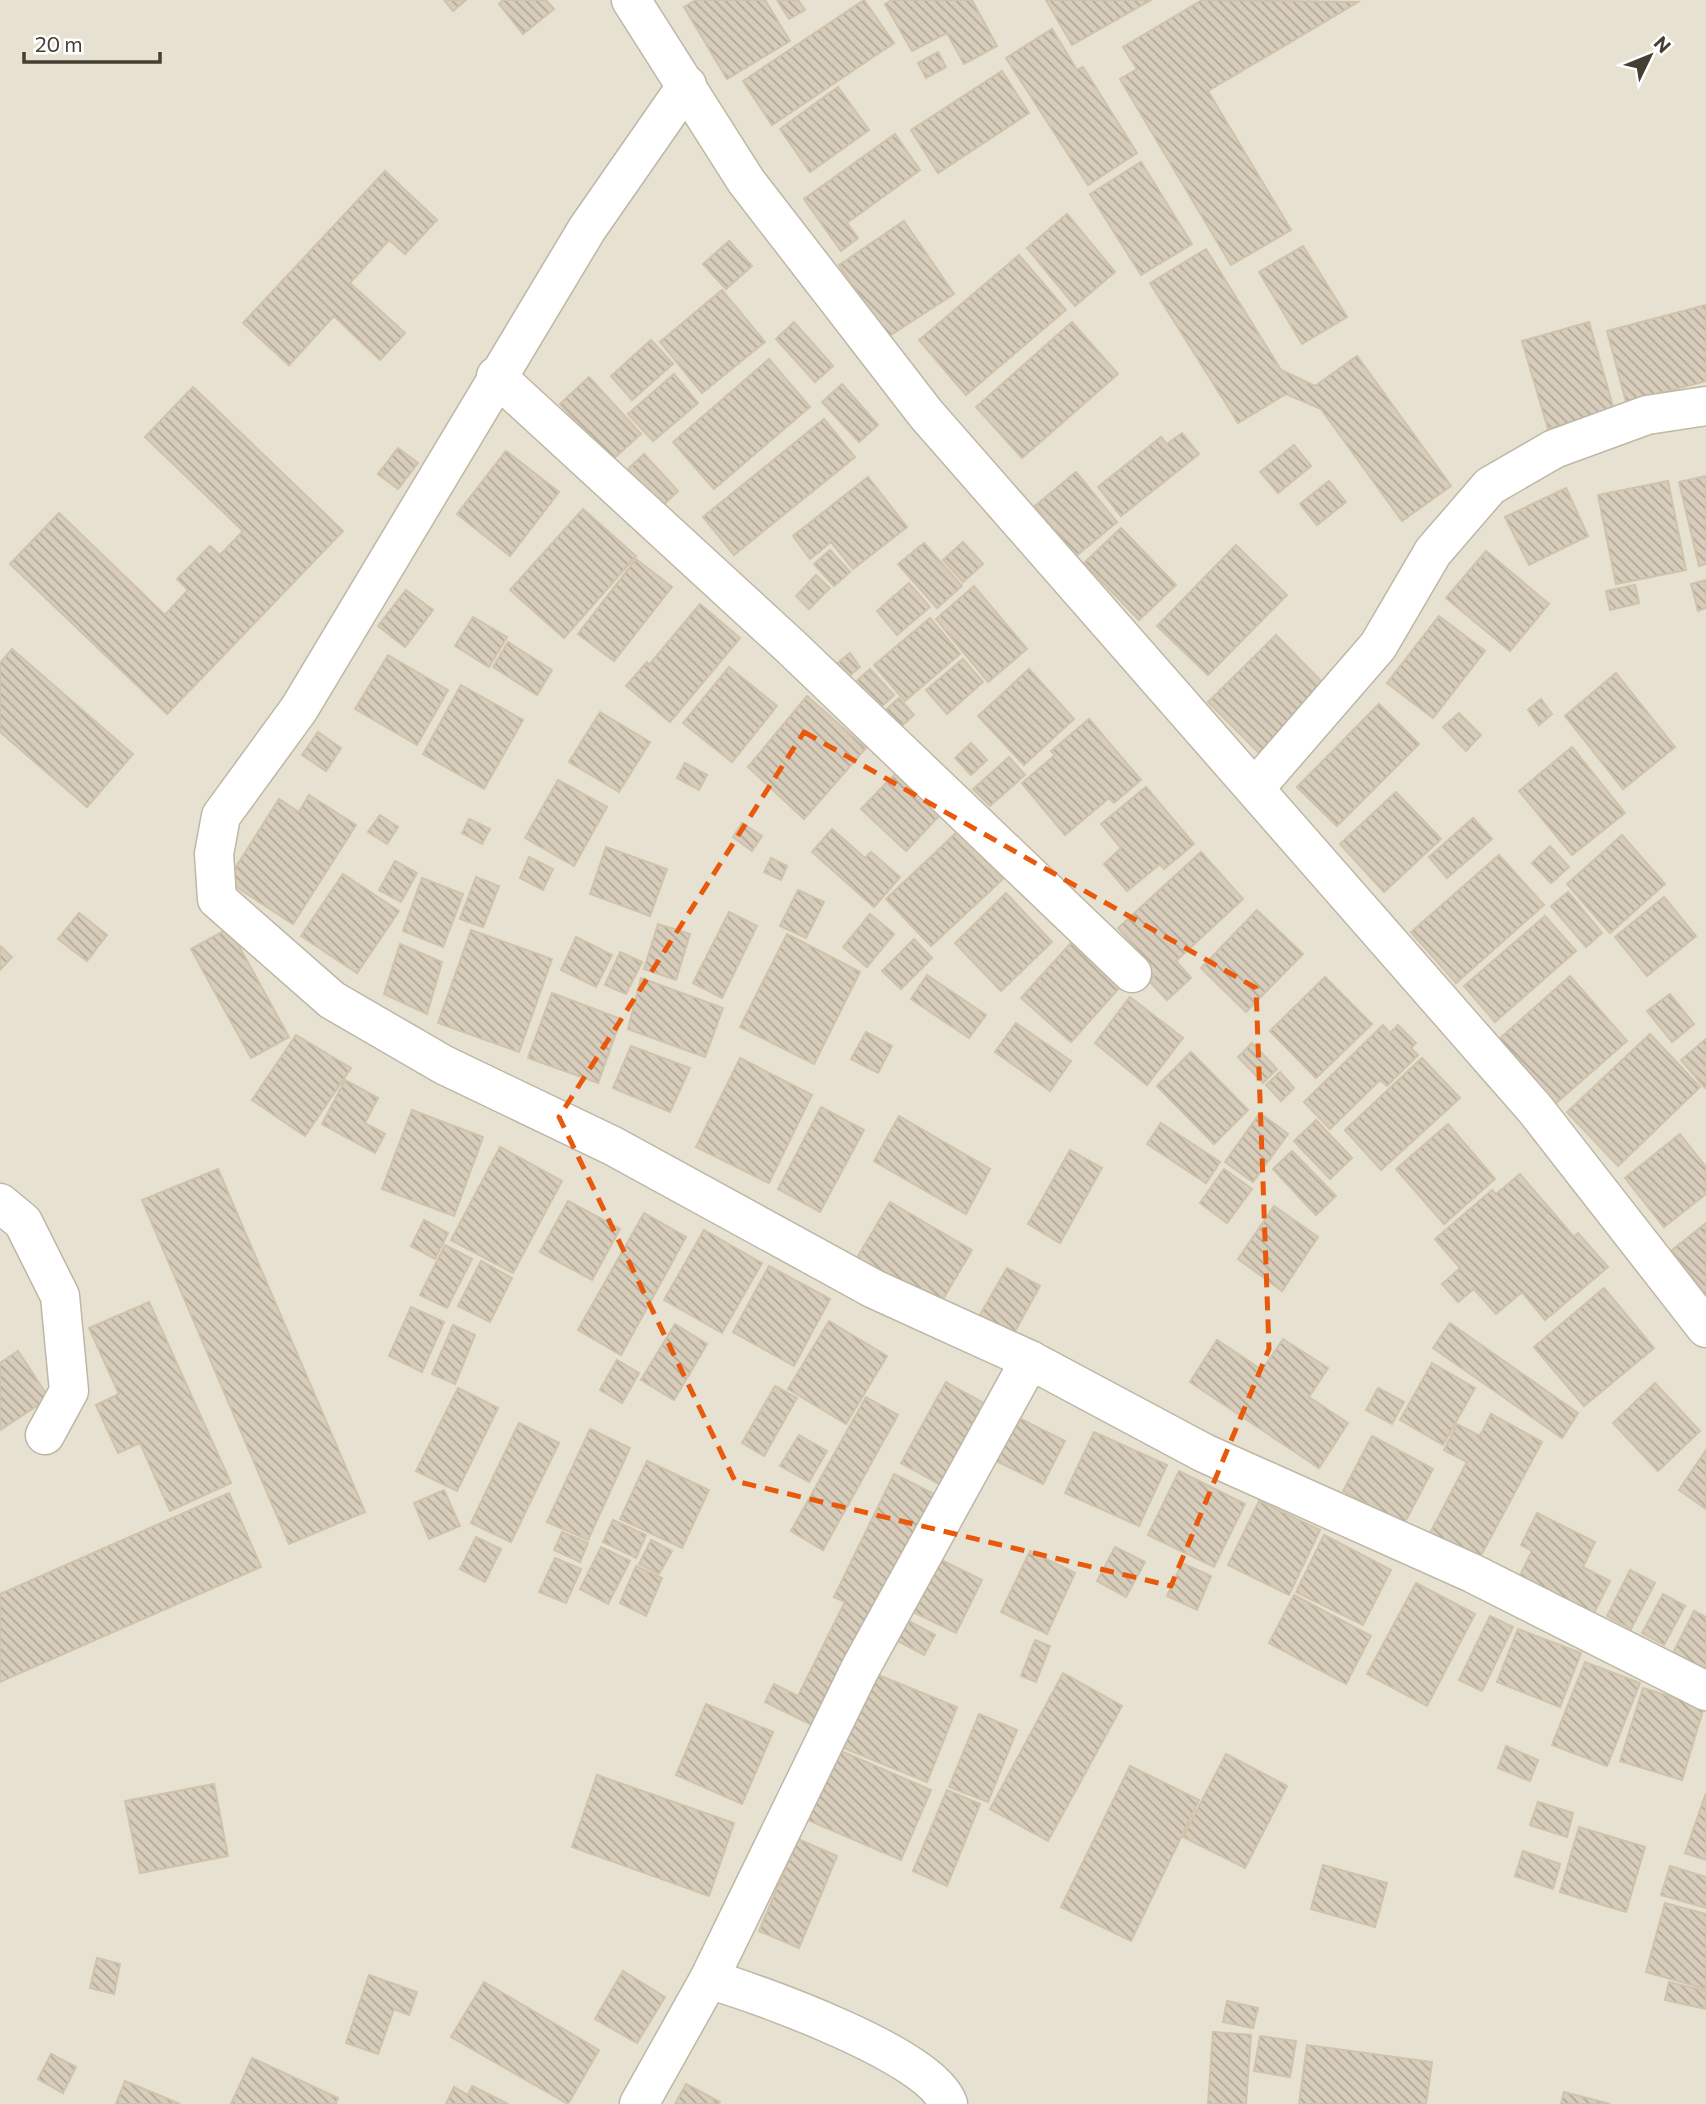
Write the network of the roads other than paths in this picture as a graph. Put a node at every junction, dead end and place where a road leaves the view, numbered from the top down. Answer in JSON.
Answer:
{"nodes":[{"id":1,"x":631,"y":0,"type":"edge"},
{"id":2,"x":687,"y":85,"type":"junction"},
{"id":3,"x":496,"y":376,"type":"junction"},
{"id":4,"x":1706,"y":406,"type":"edge"},
{"id":5,"x":1255,"y":788,"type":"junction"},
{"id":6,"x":1132,"y":973,"type":"dead end"},
{"id":7,"x":0,"y":1203,"type":"edge"},
{"id":8,"x":1706,"y":1328,"type":"edge"},
{"id":9,"x":1030,"y":1360,"type":"junction"},
{"id":10,"x":45,"y":1435,"type":"dead end"},
{"id":11,"x":1706,"y":1691,"type":"edge"},
{"id":12,"x":709,"y":1979,"type":"junction"},
{"id":13,"x":639,"y":2104,"type":"edge"},
{"id":14,"x":948,"y":2104,"type":"edge"}],
"edges":[{"from":1,"to":2,"type":"street"},
{"from":2,"to":3,"type":"street"},
{"from":2,"to":5,"type":"street"},
{"from":3,"to":6,"type":"street"},
{"from":3,"to":9,"type":"street"},
{"from":4,"to":5,"type":"street"},
{"from":5,"to":8,"type":"street"},
{"from":7,"to":10,"type":"street"},
{"from":9,"to":11,"type":"street"},
{"from":9,"to":12,"type":"street"},
{"from":12,"to":13,"type":"street"},
{"from":12,"to":14,"type":"street"}]}
